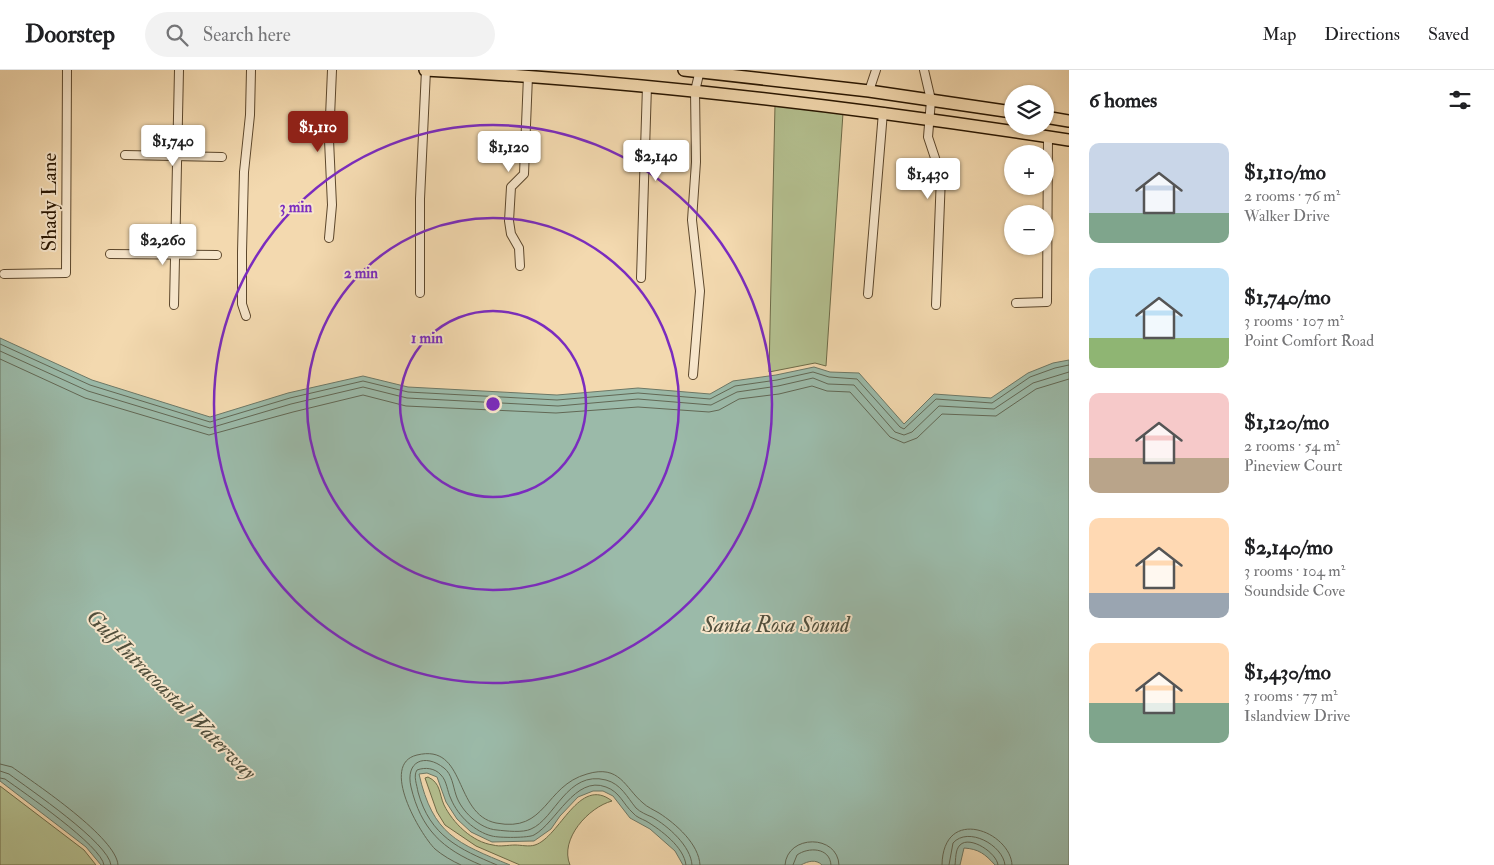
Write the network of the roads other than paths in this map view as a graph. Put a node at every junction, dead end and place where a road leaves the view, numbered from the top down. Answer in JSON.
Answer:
{"nodes":[{"id":1,"x":67,"y":70,"type":"edge"},
{"id":2,"x":179,"y":70,"type":"edge"},
{"id":3,"x":251,"y":70,"type":"edge"},
{"id":4,"x":332,"y":70,"type":"edge"},
{"id":5,"x":425,"y":70,"type":"edge"},
{"id":6,"x":684,"y":70,"type":"edge"},
{"id":7,"x":876,"y":70,"type":"edge"},
{"id":8,"x":924,"y":70,"type":"edge"},
{"id":9,"x":699,"y":71,"type":"edge"},
{"id":10,"x":528,"y":76,"type":"junction"},
{"id":11,"x":647,"y":86,"type":"junction"},
{"id":12,"x":695,"y":90,"type":"junction"},
{"id":13,"x":869,"y":91,"type":"junction"},
{"id":14,"x":931,"y":100,"type":"junction"},
{"id":15,"x":1004,"y":111,"type":"edge"},
{"id":16,"x":883,"y":112,"type":"junction"},
{"id":17,"x":1054,"y":118,"type":"edge"},
{"id":18,"x":929,"y":119,"type":"junction"},
{"id":19,"x":1069,"y":121,"type":"edge"},
{"id":20,"x":1048,"y":137,"type":"junction"},
{"id":21,"x":1069,"y":140,"type":"edge"},
{"id":22,"x":124,"y":154,"type":"dead end"},
{"id":23,"x":178,"y":156,"type":"junction"},
{"id":24,"x":222,"y":157,"type":"dead end"},
{"id":25,"x":329,"y":238,"type":"dead end"},
{"id":26,"x":110,"y":254,"type":"dead end"},
{"id":27,"x":176,"y":254,"type":"junction"},
{"id":28,"x":217,"y":255,"type":"dead end"},
{"id":29,"x":520,"y":266,"type":"dead end"},
{"id":30,"x":4,"y":274,"type":"dead end"},
{"id":31,"x":642,"y":278,"type":"dead end"},
{"id":32,"x":420,"y":293,"type":"dead end"},
{"id":33,"x":868,"y":294,"type":"dead end"},
{"id":34,"x":1016,"y":303,"type":"dead end"},
{"id":35,"x":174,"y":305,"type":"dead end"},
{"id":36,"x":936,"y":305,"type":"dead end"},
{"id":37,"x":246,"y":316,"type":"dead end"},
{"id":38,"x":693,"y":375,"type":"dead end"}],
"edges":[{"from":1,"to":30,"type":"street","name":"Shady Lane"},
{"from":2,"to":23,"type":"street"},
{"from":3,"to":37,"type":"street"},
{"from":4,"to":25,"type":"street"},
{"from":5,"to":10,"type":"highway"},
{"from":5,"to":32,"type":"street"},
{"from":6,"to":9,"type":"highway"},
{"from":7,"to":13,"type":"street"},
{"from":8,"to":14,"type":"street"},
{"from":9,"to":12,"type":"street"},
{"from":9,"to":13,"type":"highway"},
{"from":10,"to":11,"type":"highway"},
{"from":10,"to":29,"type":"street"},
{"from":11,"to":12,"type":"highway"},
{"from":11,"to":31,"type":"street"},
{"from":12,"to":16,"type":"highway"},
{"from":12,"to":38,"type":"street"},
{"from":13,"to":14,"type":"highway"},
{"from":14,"to":15,"type":"highway"},
{"from":14,"to":18,"type":"street"},
{"from":16,"to":18,"type":"highway"},
{"from":16,"to":33,"type":"street"},
{"from":17,"to":19,"type":"highway"},
{"from":18,"to":20,"type":"highway"},
{"from":18,"to":36,"type":"street"},
{"from":20,"to":21,"type":"highway"},
{"from":20,"to":34,"type":"street"},
{"from":22,"to":23,"type":"street"},
{"from":23,"to":24,"type":"street"},
{"from":23,"to":27,"type":"street"},
{"from":26,"to":27,"type":"street"},
{"from":27,"to":28,"type":"street"},
{"from":27,"to":35,"type":"street"}]}
